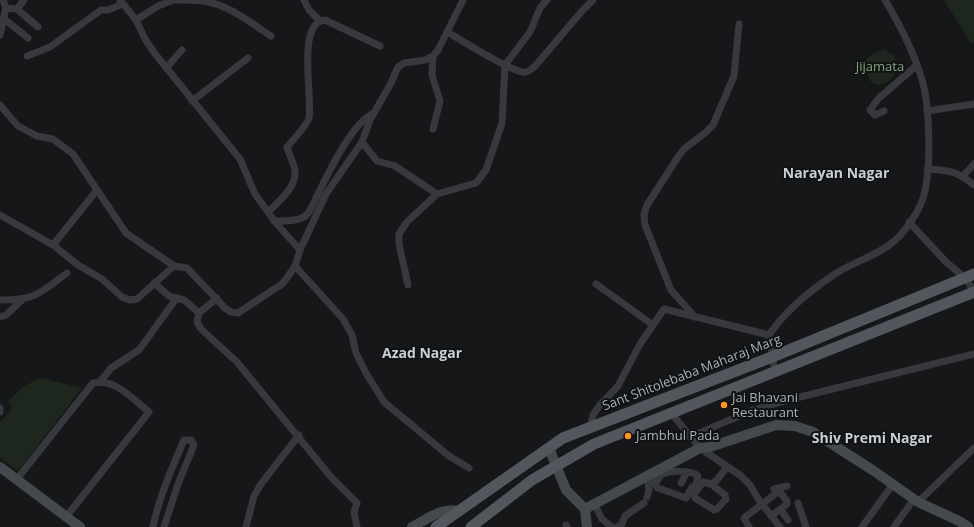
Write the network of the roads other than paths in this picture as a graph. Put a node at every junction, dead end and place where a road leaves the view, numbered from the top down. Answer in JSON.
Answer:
{"nodes":[{"id":1,"x":3,"y":0,"type":"edge"},
{"id":2,"x":24,"y":0,"type":"edge"},
{"id":3,"x":174,"y":0,"type":"edge"},
{"id":4,"x":304,"y":0,"type":"edge"},
{"id":5,"x":463,"y":0,"type":"edge"},
{"id":6,"x":547,"y":0,"type":"edge"},
{"id":7,"x":593,"y":0,"type":"edge"},
{"id":8,"x":886,"y":0,"type":"edge"},
{"id":9,"x":121,"y":2,"type":"edge"},
{"id":10,"x":6,"y":8,"type":"junction"},
{"id":11,"x":18,"y":9,"type":"junction"},
{"id":12,"x":3,"y":18,"type":"junction"},
{"id":13,"x":136,"y":20,"type":"junction"},
{"id":14,"x":319,"y":20,"type":"junction"},
{"id":15,"x":739,"y":24,"type":"dead end"},
{"id":16,"x":38,"y":27,"type":"dead end"},
{"id":17,"x":447,"y":32,"type":"junction"},
{"id":18,"x":0,"y":35,"type":"edge"},
{"id":19,"x":271,"y":36,"type":"dead end"},
{"id":20,"x":28,"y":38,"type":"dead end"},
{"id":21,"x":380,"y":46,"type":"dead end"},
{"id":22,"x":182,"y":50,"type":"dead end"},
{"id":23,"x":27,"y":56,"type":"dead end"},
{"id":24,"x":433,"y":56,"type":"junction"},
{"id":25,"x":248,"y":58,"type":"dead end"},
{"id":26,"x":505,"y":65,"type":"junction"},
{"id":27,"x":917,"y":65,"type":"junction"},
{"id":28,"x":166,"y":68,"type":"junction"},
{"id":29,"x":192,"y":101,"type":"junction"},
{"id":30,"x":974,"y":104,"type":"edge"},
{"id":31,"x":0,"y":106,"type":"edge"},
{"id":32,"x":884,"y":111,"type":"dead end"},
{"id":33,"x":927,"y":111,"type":"junction"},
{"id":34,"x":374,"y":114,"type":"junction"},
{"id":35,"x":432,"y":130,"type":"dead end"},
{"id":36,"x":362,"y":142,"type":"junction"},
{"id":37,"x":974,"y":164,"type":"edge"},
{"id":38,"x":927,"y":169,"type":"junction"},
{"id":39,"x":963,"y":176,"type":"junction"},
{"id":40,"x":974,"y":185,"type":"edge"},
{"id":41,"x":97,"y":190,"type":"junction"},
{"id":42,"x":437,"y":194,"type":"junction"},
{"id":43,"x":268,"y":212,"type":"junction"},
{"id":44,"x":0,"y":215,"type":"edge"},
{"id":45,"x":274,"y":221,"type":"junction"},
{"id":46,"x":909,"y":222,"type":"junction"},
{"id":47,"x":52,"y":245,"type":"junction"},
{"id":48,"x":300,"y":250,"type":"junction"},
{"id":49,"x":174,"y":266,"type":"junction"},
{"id":50,"x":295,"y":266,"type":"junction"},
{"id":51,"x":67,"y":273,"type":"dead end"},
{"id":52,"x":969,"y":276,"type":"edge"},
{"id":53,"x":154,"y":283,"type":"junction"},
{"id":54,"x":596,"y":284,"type":"dead end"},
{"id":55,"x":408,"y":285,"type":"dead end"},
{"id":56,"x":974,"y":291,"type":"edge"},
{"id":57,"x":217,"y":298,"type":"junction"},
{"id":58,"x":176,"y":299,"type":"junction"},
{"id":59,"x":0,"y":300,"type":"edge"},
{"id":60,"x":22,"y":300,"type":"junction"},
{"id":61,"x":199,"y":313,"type":"junction"},
{"id":62,"x":0,"y":317,"type":"edge"},
{"id":63,"x":695,"y":318,"type":"junction"},
{"id":64,"x":653,"y":325,"type":"junction"},
{"id":65,"x":769,"y":335,"type":"junction"},
{"id":66,"x":974,"y":354,"type":"edge"},
{"id":67,"x":772,"y":357,"type":"junction"},
{"id":68,"x":775,"y":372,"type":"junction"},
{"id":69,"x":101,"y":381,"type":"junction"},
{"id":70,"x":0,"y":408,"type":"edge"},
{"id":71,"x":0,"y":412,"type":"edge"},
{"id":72,"x":672,"y":414,"type":"junction"},
{"id":73,"x":590,"y":428,"type":"junction"},
{"id":74,"x":299,"y":435,"type":"junction"},
{"id":75,"x":690,"y":437,"type":"junction"},
{"id":76,"x":549,"y":448,"type":"junction"},
{"id":77,"x":700,"y":448,"type":"junction"},
{"id":78,"x":974,"y":448,"type":"edge"},
{"id":79,"x":528,"y":461,"type":"junction"},
{"id":80,"x":557,"y":465,"type":"junction"},
{"id":81,"x":0,"y":467,"type":"edge"},
{"id":82,"x":727,"y":467,"type":"junction"},
{"id":83,"x":469,"y":468,"type":"dead end"},
{"id":84,"x":686,"y":472,"type":"junction"},
{"id":85,"x":538,"y":476,"type":"junction"},
{"id":86,"x":647,"y":476,"type":"junction"},
{"id":87,"x":17,"y":479,"type":"junction"},
{"id":88,"x":656,"y":483,"type":"junction"},
{"id":89,"x":682,"y":483,"type":"dead end"},
{"id":90,"x":711,"y":484,"type":"dead end"},
{"id":91,"x":893,"y":484,"type":"junction"},
{"id":92,"x":787,"y":486,"type":"dead end"},
{"id":93,"x":916,"y":501,"type":"junction"},
{"id":94,"x":760,"y":502,"type":"junction"},
{"id":95,"x":798,"y":503,"type":"dead end"},
{"id":96,"x":595,"y":505,"type":"junction"},
{"id":97,"x":585,"y":510,"type":"junction"},
{"id":98,"x":781,"y":510,"type":"junction"},
{"id":99,"x":458,"y":511,"type":"junction"},
{"id":100,"x":771,"y":516,"type":"junction"},
{"id":101,"x":66,"y":517,"type":"junction"},
{"id":102,"x":788,"y":520,"type":"dead end"},
{"id":103,"x":961,"y":525,"type":"edge"},
{"id":104,"x":80,"y":527,"type":"edge"},
{"id":105,"x":153,"y":527,"type":"edge"},
{"id":106,"x":164,"y":527,"type":"edge"},
{"id":107,"x":246,"y":527,"type":"edge"},
{"id":108,"x":357,"y":527,"type":"edge"},
{"id":109,"x":412,"y":527,"type":"edge"},
{"id":110,"x":436,"y":527,"type":"edge"},
{"id":111,"x":470,"y":527,"type":"edge"},
{"id":112,"x":587,"y":527,"type":"edge"},
{"id":113,"x":612,"y":527,"type":"edge"},
{"id":114,"x":617,"y":527,"type":"edge"},
{"id":115,"x":749,"y":527,"type":"edge"},
{"id":116,"x":780,"y":527,"type":"edge"},
{"id":117,"x":806,"y":527,"type":"edge"},
{"id":118,"x":862,"y":527,"type":"edge"},
{"id":119,"x":894,"y":527,"type":"edge"}],
"edges":[{"from":1,"to":10,"type":"street"},
{"from":2,"to":11,"type":"street"},
{"from":3,"to":13,"type":"street"},
{"from":3,"to":19,"type":"street"},
{"from":4,"to":14,"type":"street"},
{"from":5,"to":17,"type":"street"},
{"from":6,"to":26,"type":"street"},
{"from":7,"to":26,"type":"street"},
{"from":8,"to":27,"type":"street"},
{"from":9,"to":13,"type":"street"},
{"from":9,"to":23,"type":"street"},
{"from":10,"to":11,"type":"street"},
{"from":10,"to":12,"type":"street"},
{"from":11,"to":16,"type":"street"},
{"from":12,"to":18,"type":"street"},
{"from":12,"to":20,"type":"street"},
{"from":13,"to":28,"type":"street"},
{"from":14,"to":21,"type":"street"},
{"from":14,"to":43,"type":"street"},
{"from":15,"to":63,"type":"street"},
{"from":17,"to":24,"type":"street"},
{"from":17,"to":26,"type":"street"},
{"from":22,"to":28,"type":"street"},
{"from":24,"to":34,"type":"street"},
{"from":24,"to":35,"type":"street"},
{"from":25,"to":29,"type":"street"},
{"from":26,"to":42,"type":"street"},
{"from":27,"to":32,"type":"street"},
{"from":27,"to":33,"type":"street"},
{"from":28,"to":29,"type":"street"},
{"from":29,"to":43,"type":"street"},
{"from":30,"to":33,"type":"street"},
{"from":31,"to":41,"type":"street"},
{"from":33,"to":38,"type":"street"},
{"from":34,"to":36,"type":"street"},
{"from":34,"to":45,"type":"street"},
{"from":36,"to":42,"type":"street"},
{"from":36,"to":48,"type":"street"},
{"from":37,"to":39,"type":"street"},
{"from":38,"to":39,"type":"street"},
{"from":38,"to":46,"type":"street"},
{"from":39,"to":40,"type":"street"},
{"from":41,"to":47,"type":"street"},
{"from":41,"to":49,"type":"street"},
{"from":42,"to":55,"type":"street"},
{"from":43,"to":45,"type":"street"},
{"from":44,"to":47,"type":"street"},
{"from":45,"to":48,"type":"street"},
{"from":46,"to":52,"type":"street"},
{"from":46,"to":65,"type":"street"},
{"from":47,"to":53,"type":"street"},
{"from":48,"to":50,"type":"street"},
{"from":49,"to":53,"type":"street"},
{"from":49,"to":57,"type":"street"},
{"from":50,"to":57,"type":"street"},
{"from":50,"to":83,"type":"street"},
{"from":51,"to":60,"type":"street"},
{"from":52,"to":56,"type":"street"},
{"from":52,"to":67,"type":"main road","name":"Sant Shitolebaba Maharaj Marg"},
{"from":53,"to":58,"type":"street"},
{"from":54,"to":64,"type":"street"},
{"from":56,"to":68,"type":"main road"},
{"from":57,"to":61,"type":"street"},
{"from":58,"to":61,"type":"street"},
{"from":58,"to":69,"type":"street"},
{"from":59,"to":60,"type":"street"},
{"from":60,"to":62,"type":"street"},
{"from":61,"to":74,"type":"street"},
{"from":63,"to":64,"type":"street"},
{"from":63,"to":65,"type":"street"},
{"from":64,"to":73,"type":"street"},
{"from":65,"to":67,"type":"street"},
{"from":66,"to":75,"type":"street"},
{"from":67,"to":68,"type":"street"},
{"from":67,"to":73,"type":"main road","name":"Sant Shitolebaba Maharaj Marg"},
{"from":68,"to":72,"type":"main road"},
{"from":69,"to":87,"type":"street"},
{"from":69,"to":101,"type":"street"},
{"from":70,"to":71,"type":"street"},
{"from":72,"to":75,"type":"street"},
{"from":72,"to":80,"type":"main road"},
{"from":73,"to":76,"type":"main road","name":"Sant Shitolebaba Maharaj Marg"},
{"from":74,"to":107,"type":"street"},
{"from":74,"to":108,"type":"street"},
{"from":75,"to":77,"type":"street"},
{"from":76,"to":79,"type":"main road","name":"Sant Shitolebaba Maharaj Marg"},
{"from":76,"to":80,"type":"main road"},
{"from":77,"to":82,"type":"street"},
{"from":77,"to":86,"type":"main road"},
{"from":77,"to":91,"type":"main road"},
{"from":78,"to":93,"type":"street"},
{"from":79,"to":85,"type":"main road"},
{"from":79,"to":99,"type":"main road","name":"Sant Shitolebaba Maharaj Marg"},
{"from":80,"to":85,"type":"main road"},
{"from":80,"to":97,"type":"main road"},
{"from":81,"to":87,"type":"main road"},
{"from":82,"to":90,"type":"street"},
{"from":82,"to":94,"type":"street"},
{"from":84,"to":88,"type":"street"},
{"from":84,"to":88,"type":"street"},
{"from":84,"to":89,"type":"street"},
{"from":85,"to":111,"type":"main road"},
{"from":86,"to":88,"type":"street"},
{"from":86,"to":96,"type":"main road"},
{"from":86,"to":114,"type":"street"},
{"from":87,"to":101,"type":"main road"},
{"from":91,"to":93,"type":"main road"},
{"from":91,"to":118,"type":"street"},
{"from":92,"to":94,"type":"street"},
{"from":93,"to":103,"type":"main road"},
{"from":93,"to":119,"type":"street"},
{"from":94,"to":98,"type":"street"},
{"from":94,"to":100,"type":"street"},
{"from":94,"to":115,"type":"street"},
{"from":95,"to":117,"type":"street"},
{"from":96,"to":97,"type":"main road"},
{"from":96,"to":113,"type":"street"},
{"from":97,"to":112,"type":"main road"},
{"from":98,"to":100,"type":"street"},
{"from":98,"to":102,"type":"street"},
{"from":99,"to":109,"type":"main road"},
{"from":99,"to":110,"type":"main road","name":"Sant Shitolebaba Maharaj Marg"},
{"from":100,"to":116,"type":"street"},
{"from":101,"to":104,"type":"main road"},
{"from":105,"to":106,"type":"street"}]}
